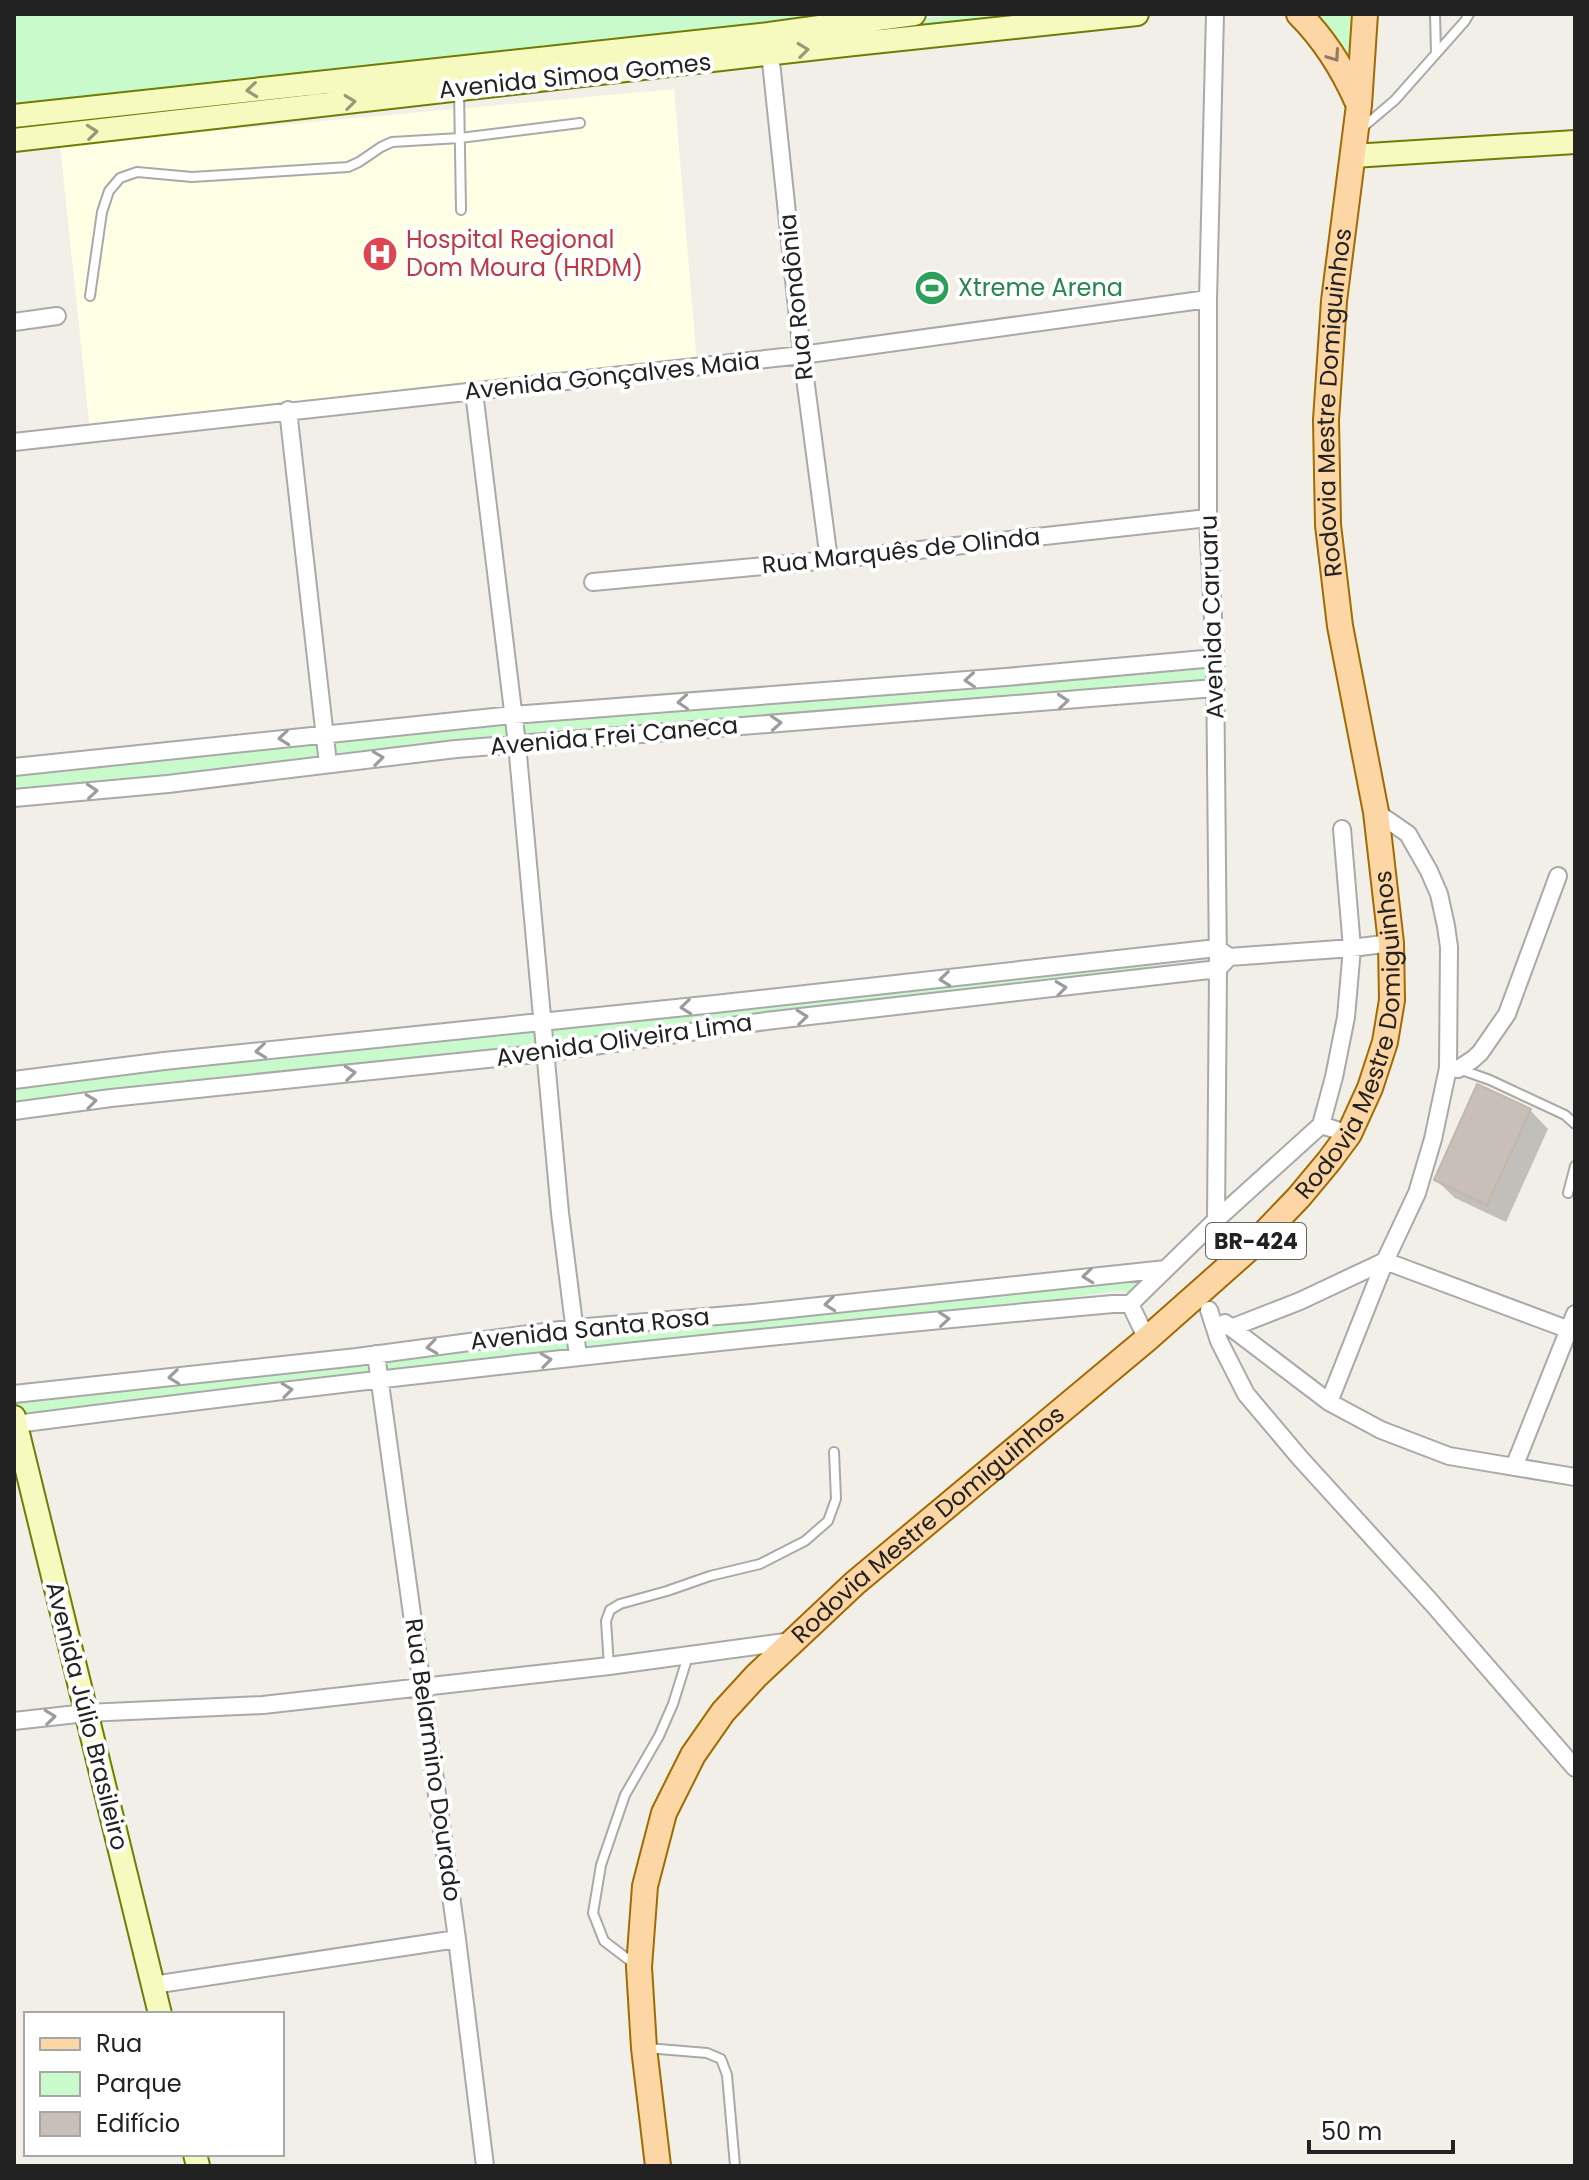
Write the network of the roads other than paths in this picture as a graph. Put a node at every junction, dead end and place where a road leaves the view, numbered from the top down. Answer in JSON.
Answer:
{"nodes":[{"id":1,"x":914,"y":14,"type":"edge"},
{"id":2,"x":1137,"y":14,"type":"edge"},
{"id":3,"x":1215,"y":14,"type":"edge"},
{"id":4,"x":1299,"y":14,"type":"edge"},
{"id":5,"x":1365,"y":14,"type":"edge"},
{"id":6,"x":1435,"y":14,"type":"edge"},
{"id":7,"x":1469,"y":14,"type":"edge"},
{"id":8,"x":849,"y":26,"type":"edge"},
{"id":9,"x":769,"y":44,"type":"junction"},
{"id":10,"x":1436,"y":54,"type":"junction"},
{"id":11,"x":455,"y":66,"type":"junction"},
{"id":12,"x":414,"y":71,"type":"junction"},
{"id":13,"x":459,"y":89,"type":"junction"},
{"id":14,"x":416,"y":94,"type":"junction"},
{"id":15,"x":1359,"y":105,"type":"junction"},
{"id":16,"x":14,"y":116,"type":"edge"},
{"id":17,"x":580,"y":123,"type":"dead end"},
{"id":18,"x":460,"y":138,"type":"junction"},
{"id":19,"x":14,"y":140,"type":"edge"},
{"id":20,"x":1575,"y":142,"type":"edge"},
{"id":21,"x":1354,"y":145,"type":"junction"},
{"id":22,"x":461,"y":210,"type":"dead end"},
{"id":23,"x":90,"y":296,"type":"dead end"},
{"id":24,"x":1208,"y":299,"type":"junction"},
{"id":25,"x":57,"y":316,"type":"dead end"},
{"id":26,"x":14,"y":322,"type":"edge"},
{"id":27,"x":802,"y":355,"type":"junction"},
{"id":28,"x":474,"y":392,"type":"junction"},
{"id":29,"x":288,"y":410,"type":"junction"},
{"id":30,"x":14,"y":442,"type":"edge"},
{"id":31,"x":1208,"y":518,"type":"junction"},
{"id":32,"x":829,"y":560,"type":"junction"},
{"id":33,"x":593,"y":582,"type":"dead end"},
{"id":34,"x":1215,"y":658,"type":"junction"},
{"id":35,"x":1006,"y":677,"type":"junction"},
{"id":36,"x":1215,"y":688,"type":"junction"},
{"id":37,"x":1008,"y":705,"type":"junction"},
{"id":38,"x":513,"y":715,"type":"junction"},
{"id":39,"x":325,"y":734,"type":"junction"},
{"id":40,"x":517,"y":744,"type":"junction"},
{"id":41,"x":328,"y":764,"type":"junction"},
{"id":42,"x":14,"y":767,"type":"edge"},
{"id":43,"x":14,"y":798,"type":"edge"},
{"id":44,"x":1376,"y":812,"type":"junction"},
{"id":45,"x":1342,"y":829,"type":"dead end"},
{"id":46,"x":1558,"y":876,"type":"dead end"},
{"id":47,"x":1391,"y":943,"type":"junction"},
{"id":48,"x":1352,"y":948,"type":"junction"},
{"id":49,"x":1221,"y":958,"type":"junction"},
{"id":50,"x":1026,"y":970,"type":"junction"},
{"id":51,"x":1028,"y":992,"type":"junction"},
{"id":52,"x":543,"y":1021,"type":"junction"},
{"id":53,"x":545,"y":1053,"type":"junction"},
{"id":54,"x":1453,"y":1068,"type":"junction"},
{"id":55,"x":14,"y":1080,"type":"edge"},
{"id":56,"x":14,"y":1111,"type":"edge"},
{"id":57,"x":1575,"y":1124,"type":"edge"},
{"id":58,"x":1321,"y":1125,"type":"junction"},
{"id":59,"x":1349,"y":1134,"type":"junction"},
{"id":60,"x":1575,"y":1166,"type":"edge"},
{"id":61,"x":1568,"y":1193,"type":"dead end"},
{"id":62,"x":1216,"y":1220,"type":"junction"},
{"id":63,"x":1385,"y":1261,"type":"junction"},
{"id":64,"x":1166,"y":1269,"type":"junction"},
{"id":65,"x":1203,"y":1303,"type":"junction"},
{"id":66,"x":1130,"y":1304,"type":"junction"},
{"id":67,"x":1573,"y":1324,"type":"edge"},
{"id":68,"x":575,"y":1328,"type":"junction"},
{"id":69,"x":1231,"y":1328,"type":"junction"},
{"id":70,"x":1147,"y":1339,"type":"junction"},
{"id":71,"x":376,"y":1354,"type":"junction"},
{"id":72,"x":578,"y":1356,"type":"junction"},
{"id":73,"x":380,"y":1379,"type":"junction"},
{"id":74,"x":14,"y":1394,"type":"edge"},
{"id":75,"x":1329,"y":1402,"type":"junction"},
{"id":76,"x":15,"y":1422,"type":"edge"},
{"id":77,"x":834,"y":1452,"type":"dead end"},
{"id":78,"x":1514,"y":1467,"type":"junction"},
{"id":79,"x":1575,"y":1477,"type":"edge"},
{"id":80,"x":794,"y":1641,"type":"junction"},
{"id":81,"x":688,"y":1656,"type":"junction"},
{"id":82,"x":609,"y":1666,"type":"junction"},
{"id":83,"x":423,"y":1686,"type":"junction"},
{"id":84,"x":86,"y":1713,"type":"junction"},
{"id":85,"x":14,"y":1721,"type":"edge"},
{"id":86,"x":1575,"y":1768,"type":"edge"},
{"id":87,"x":457,"y":1939,"type":"junction"},
{"id":88,"x":639,"y":1967,"type":"junction"},
{"id":89,"x":153,"y":1985,"type":"junction"},
{"id":90,"x":160,"y":2012,"type":"edge"},
{"id":91,"x":644,"y":2048,"type":"junction"},
{"id":92,"x":485,"y":2166,"type":"edge"},
{"id":93,"x":658,"y":2166,"type":"edge"},
{"id":94,"x":735,"y":2166,"type":"edge"}],
"edges":[{"from":1,"to":8,"type":"main road","name":"Avenida Simoa Gomes"},
{"from":2,"to":8,"type":"main road","name":"Avenida Simoa Gomes"},
{"from":3,"to":24,"type":"street","name":"Avenida Caruaru"},
{"from":4,"to":15,"type":"main road","one_way":true},
{"from":5,"to":15,"type":"main road","name":"Rodovia Mestre Domiguinhos","number":"BR-424"},
{"from":6,"to":10,"type":"lane"},
{"from":7,"to":10,"type":"lane"},
{"from":8,"to":9,"type":"main road","name":"Avenida Simoa Gomes"},
{"from":9,"to":11,"type":"main road","name":"Avenida Simoa Gomes"},
{"from":9,"to":13,"type":"main road","name":"Avenida Simoa Gomes"},
{"from":9,"to":27,"type":"street","name":"Rua Rondônia"},
{"from":10,"to":21,"type":"lane"},
{"from":11,"to":12,"type":"main road","name":"Avenida Simoa Gomes"},
{"from":11,"to":13,"type":"main road"},
{"from":12,"to":14,"type":"main road"},
{"from":12,"to":16,"type":"main road","name":"Avenida Simoa Gomes","one_way":true},
{"from":13,"to":14,"type":"main road","name":"Avenida Simoa Gomes"},
{"from":13,"to":18,"type":"lane"},
{"from":19,"to":14,"type":"main road","name":"Avenida Simoa Gomes","one_way":true},
{"from":15,"to":21,"type":"main road","name":"Rodovia Mestre Domiguinhos","number":"BR-424"},
{"from":17,"to":18,"type":"lane"},
{"from":18,"to":22,"type":"lane"},
{"from":18,"to":23,"type":"lane"},
{"from":20,"to":21,"type":"main road"},
{"from":21,"to":44,"type":"main road","name":"Rodovia Mestre Domiguinhos","number":"BR-424"},
{"from":24,"to":27,"type":"street","name":"Avenida Gonçalves Maia"},
{"from":24,"to":31,"type":"street","name":"Avenida Caruaru"},
{"from":25,"to":26,"type":"street"},
{"from":27,"to":28,"type":"street","name":"Avenida Gonçalves Maia"},
{"from":27,"to":32,"type":"street","name":"Rua Rondônia"},
{"from":28,"to":29,"type":"street","name":"Avenida Gonçalves Maia"},
{"from":28,"to":38,"type":"street"},
{"from":29,"to":30,"type":"street","name":"Avenida Gonçalves Maia"},
{"from":29,"to":39,"type":"street"},
{"from":31,"to":32,"type":"street","name":"Rua Marquês de Olinda"},
{"from":31,"to":34,"type":"street","name":"Avenida Caruaru"},
{"from":32,"to":33,"type":"street","name":"Rua Marquês de Olinda"},
{"from":34,"to":35,"type":"street","name":"Avenida Frei Caneca"},
{"from":34,"to":36,"type":"street","name":"Avenida Caruaru"},
{"from":35,"to":37,"type":"street"},
{"from":35,"to":38,"type":"street","name":"Avenida Frei Caneca","one_way":true},
{"from":37,"to":36,"type":"street","name":"Avenida Frei Caneca","one_way":true},
{"from":36,"to":49,"type":"street","name":"Avenida Caruaru"},
{"from":40,"to":37,"type":"street","name":"Avenida Frei Caneca","one_way":true},
{"from":38,"to":39,"type":"street","name":"Avenida Frei Caneca"},
{"from":38,"to":40,"type":"street"},
{"from":39,"to":41,"type":"street"},
{"from":39,"to":42,"type":"street","name":"Avenida Frei Caneca","one_way":true},
{"from":41,"to":40,"type":"street","name":"Avenida Frei Caneca","one_way":true},
{"from":40,"to":52,"type":"street"},
{"from":43,"to":41,"type":"street","name":"Avenida Frei Caneca","one_way":true},
{"from":44,"to":47,"type":"main road","name":"Rodovia Mestre Domiguinhos","number":"BR-424"},
{"from":44,"to":54,"type":"street"},
{"from":45,"to":48,"type":"street"},
{"from":46,"to":54,"type":"street"},
{"from":47,"to":48,"type":"street","name":"Avenida Oliveira Lima"},
{"from":47,"to":59,"type":"main road","name":"Rodovia Mestre Domiguinhos","number":"BR-424"},
{"from":48,"to":49,"type":"street","name":"Avenida Oliveira Lima"},
{"from":48,"to":58,"type":"street"},
{"from":49,"to":50,"type":"street","name":"Avenida Oliveira Lima"},
{"from":51,"to":49,"type":"street","name":"Avenida Oliveira Lima","one_way":true},
{"from":49,"to":62,"type":"street","name":"Avenida Caruaru"},
{"from":50,"to":51,"type":"street"},
{"from":50,"to":52,"type":"street","name":"Avenida Oliveira Lima","one_way":true},
{"from":53,"to":51,"type":"street","name":"Avenida Oliveira Lima","one_way":true},
{"from":52,"to":53,"type":"street"},
{"from":52,"to":55,"type":"street","name":"Avenida Oliveira Lima","one_way":true},
{"from":56,"to":53,"type":"street","name":"Avenida Oliveira Lima","one_way":true},
{"from":53,"to":68,"type":"street"},
{"from":54,"to":57,"type":"lane"},
{"from":54,"to":63,"type":"street"},
{"from":58,"to":59,"type":"street"},
{"from":58,"to":62,"type":"street"},
{"from":59,"to":65,"type":"main road","name":"Rodovia Mestre Domiguinhos","number":"BR-424"},
{"from":60,"to":61,"type":"lane"},
{"from":62,"to":64,"type":"street"},
{"from":63,"to":67,"type":"street"},
{"from":63,"to":69,"type":"street"},
{"from":63,"to":75,"type":"street"},
{"from":64,"to":66,"type":"street"},
{"from":64,"to":68,"type":"street","name":"Avenida Santa Rosa","one_way":true},
{"from":65,"to":69,"type":"street"},
{"from":65,"to":70,"type":"main road","name":"Rodovia Mestre Domiguinhos","number":"BR-424"},
{"from":65,"to":86,"type":"street"},
{"from":66,"to":70,"type":"street"},
{"from":72,"to":66,"type":"street","name":"Avenida Santa Rosa","one_way":true},
{"from":67,"to":78,"type":"street"},
{"from":68,"to":71,"type":"street","name":"Avenida Santa Rosa","one_way":true},
{"from":68,"to":72,"type":"street"},
{"from":69,"to":75,"type":"street"},
{"from":70,"to":80,"type":"main road","name":"Rodovia Mestre Domiguinhos","number":"BR-424"},
{"from":71,"to":73,"type":"street","name":"Rua Belarmino Dourado"},
{"from":71,"to":74,"type":"street","name":"Avenida Santa Rosa","one_way":true},
{"from":73,"to":72,"type":"street","name":"Avenida Santa Rosa","one_way":true},
{"from":76,"to":73,"type":"street","name":"Avenida Santa Rosa","one_way":true},
{"from":73,"to":83,"type":"street","name":"Rua Belarmino Dourado"},
{"from":75,"to":78,"type":"street"},
{"from":76,"to":84,"type":"main road","name":"Avenida Júlio Brasileiro"},
{"from":77,"to":82,"type":"lane"},
{"from":78,"to":79,"type":"street"},
{"from":80,"to":81,"type":"street"},
{"from":80,"to":88,"type":"main road","name":"Rodovia Mestre Domiguinhos","number":"BR-424"},
{"from":81,"to":82,"type":"street"},
{"from":81,"to":88,"type":"lane"},
{"from":82,"to":83,"type":"street"},
{"from":83,"to":84,"type":"street"},
{"from":83,"to":87,"type":"street","name":"Rua Belarmino Dourado"},
{"from":85,"to":84,"type":"street","one_way":true},
{"from":84,"to":89,"type":"main road","name":"Avenida Júlio Brasileiro"},
{"from":87,"to":89,"type":"street"},
{"from":87,"to":92,"type":"street","name":"Rua Belarmino Dourado"},
{"from":88,"to":91,"type":"main road","name":"Rodovia Mestre Domiguinhos","number":"BR-424"},
{"from":89,"to":90,"type":"main road","name":"Avenida Júlio Brasileiro"},
{"from":91,"to":93,"type":"main road","name":"Rodovia Mestre Domiguinhos","number":"BR-424"},
{"from":91,"to":94,"type":"lane"}]}
